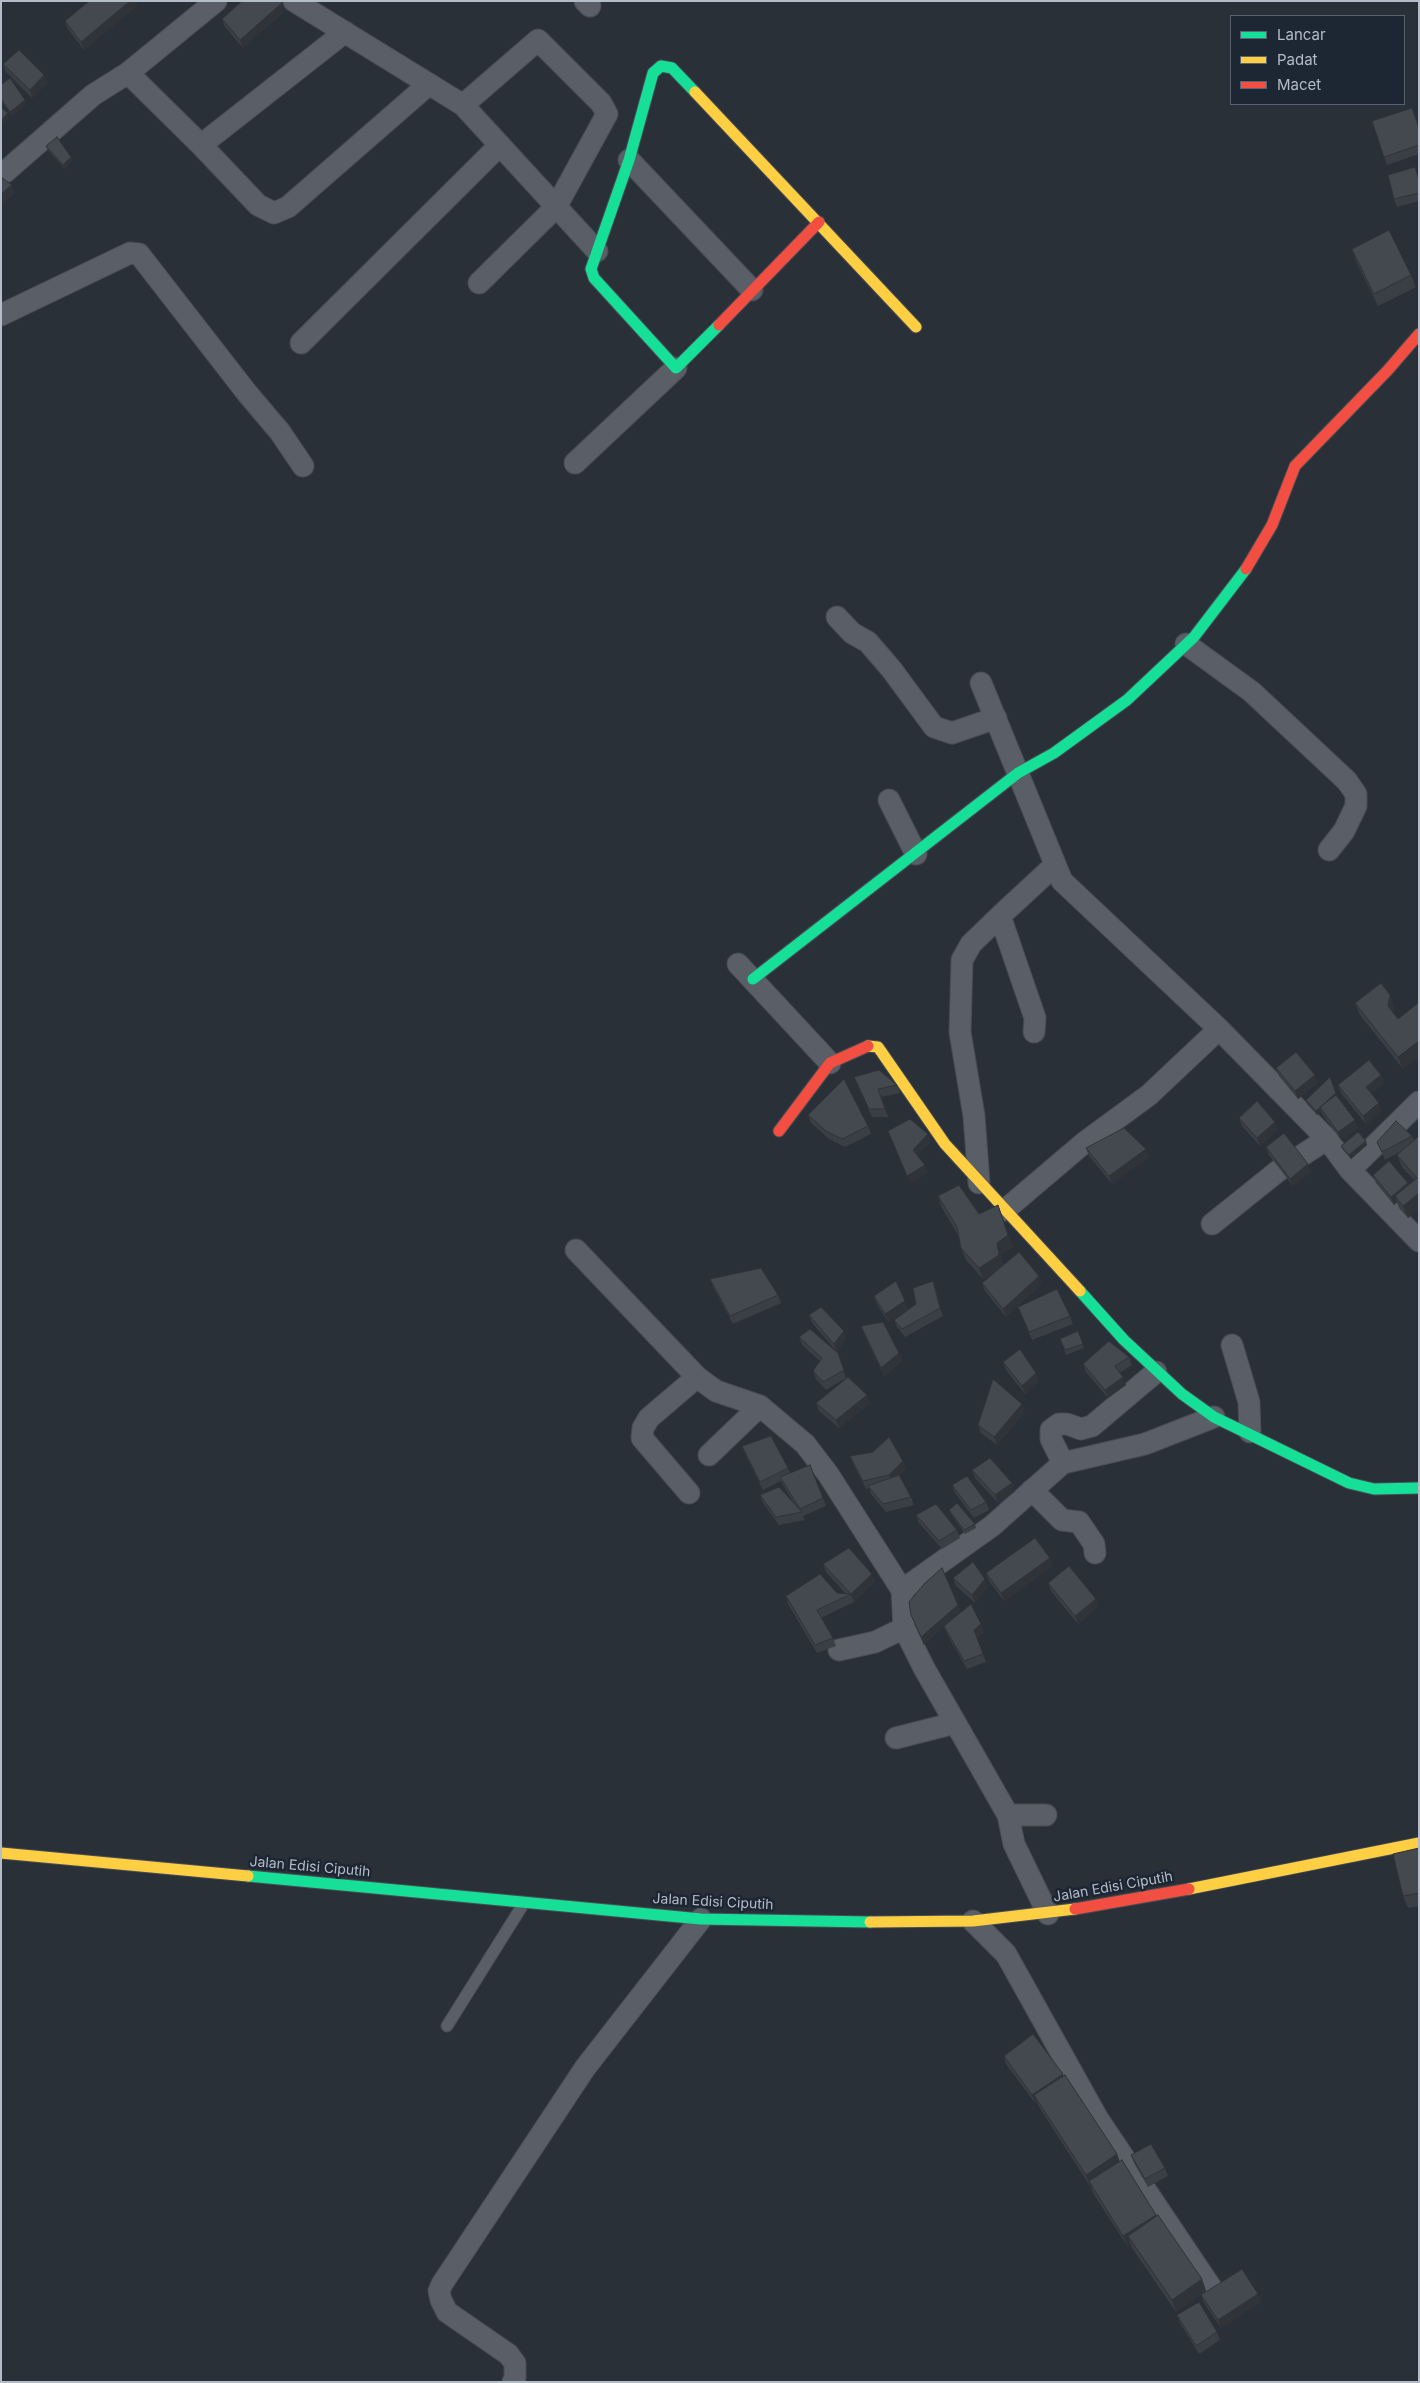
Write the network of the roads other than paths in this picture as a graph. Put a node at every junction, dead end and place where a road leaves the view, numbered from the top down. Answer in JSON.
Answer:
{"nodes":[{"id":1,"x":216,"y":1,"type":"edge"},
{"id":2,"x":294,"y":1,"type":"edge"},
{"id":3,"x":345,"y":32,"type":"junction"},
{"id":4,"x":128,"y":73,"type":"junction"},
{"id":5,"x":429,"y":84,"type":"junction"},
{"id":6,"x":462,"y":105,"type":"junction"},
{"id":7,"x":201,"y":144,"type":"junction"},
{"id":8,"x":500,"y":145,"type":"junction"},
{"id":9,"x":629,"y":160,"type":"junction"},
{"id":10,"x":1,"y":172,"type":"edge"},
{"id":11,"x":556,"y":207,"type":"junction"},
{"id":12,"x":819,"y":222,"type":"junction"},
{"id":13,"x":597,"y":251,"type":"junction"},
{"id":14,"x":480,"y":283,"type":"dead end"},
{"id":15,"x":752,"y":290,"type":"junction"},
{"id":16,"x":1,"y":315,"type":"edge"},
{"id":17,"x":916,"y":327,"type":"dead end"},
{"id":18,"x":1419,"y":334,"type":"edge"},
{"id":19,"x":301,"y":343,"type":"dead end"},
{"id":20,"x":676,"y":368,"type":"junction"},
{"id":21,"x":575,"y":463,"type":"dead end"},
{"id":22,"x":303,"y":466,"type":"dead end"},
{"id":23,"x":837,"y":617,"type":"dead end"},
{"id":24,"x":1186,"y":644,"type":"junction"},
{"id":25,"x":982,"y":683,"type":"dead end"},
{"id":26,"x":996,"y":718,"type":"junction"},
{"id":27,"x":1018,"y":773,"type":"junction"},
{"id":28,"x":889,"y":800,"type":"dead end"},
{"id":29,"x":1329,"y":850,"type":"dead end"},
{"id":30,"x":916,"y":854,"type":"junction"},
{"id":31,"x":1055,"y":864,"type":"junction"},
{"id":32,"x":1000,"y":916,"type":"junction"},
{"id":33,"x":746,"y":972,"type":"joint"},
{"id":34,"x":1219,"y":1030,"type":"junction"},
{"id":35,"x":1034,"y":1032,"type":"dead end"},
{"id":36,"x":830,"y":1063,"type":"junction"},
{"id":37,"x":1419,"y":1102,"type":"edge"},
{"id":38,"x":779,"y":1131,"type":"dead end"},
{"id":39,"x":1327,"y":1139,"type":"junction"},
{"id":40,"x":1350,"y":1170,"type":"junction"},
{"id":41,"x":979,"y":1183,"type":"junction"},
{"id":42,"x":1005,"y":1210,"type":"junction"},
{"id":43,"x":1212,"y":1224,"type":"dead end"},
{"id":44,"x":1419,"y":1241,"type":"edge"},
{"id":45,"x":576,"y":1250,"type":"dead end"},
{"id":46,"x":1232,"y":1345,"type":"dead end"},
{"id":47,"x":1156,"y":1372,"type":"junction"},
{"id":48,"x":697,"y":1377,"type":"junction"},
{"id":49,"x":760,"y":1406,"type":"junction"},
{"id":50,"x":1214,"y":1417,"type":"junction"},
{"id":51,"x":1250,"y":1432,"type":"junction"},
{"id":52,"x":709,"y":1455,"type":"dead end"},
{"id":53,"x":1063,"y":1462,"type":"junction"},
{"id":54,"x":1419,"y":1488,"type":"edge"},
{"id":55,"x":1032,"y":1490,"type":"junction"},
{"id":56,"x":689,"y":1493,"type":"dead end"},
{"id":57,"x":1095,"y":1553,"type":"dead end"},
{"id":58,"x":902,"y":1590,"type":"junction"},
{"id":59,"x":904,"y":1628,"type":"junction"},
{"id":60,"x":839,"y":1650,"type":"dead end"},
{"id":61,"x":955,"y":1722,"type":"junction"},
{"id":62,"x":896,"y":1738,"type":"dead end"},
{"id":63,"x":1008,"y":1815,"type":"junction"},
{"id":64,"x":1046,"y":1815,"type":"dead end"},
{"id":65,"x":1419,"y":1843,"type":"edge"},
{"id":66,"x":1,"y":1853,"type":"edge"},
{"id":67,"x":525,"y":1902,"type":"junction"},
{"id":68,"x":1048,"y":1914,"type":"junction"},
{"id":69,"x":701,"y":1919,"type":"junction"},
{"id":70,"x":972,"y":1921,"type":"junction"},
{"id":71,"x":448,"y":2026,"type":"dead end"},
{"id":72,"x":1212,"y":2289,"type":"edge"},
{"id":73,"x":514,"y":2380,"type":"edge"}],
"edges":[{"from":1,"to":4,"type":"street"},
{"from":2,"to":3,"type":"street"},
{"from":3,"to":5,"type":"street"},
{"from":3,"to":7,"type":"street"},
{"from":4,"to":7,"type":"street"},
{"from":4,"to":10,"type":"street"},
{"from":5,"to":6,"type":"street"},
{"from":5,"to":7,"type":"street"},
{"from":6,"to":8,"type":"street"},
{"from":6,"to":11,"type":"street"},
{"from":8,"to":11,"type":"street"},
{"from":8,"to":19,"type":"street"},
{"from":9,"to":12,"type":"street"},
{"from":9,"to":13,"type":"street"},
{"from":9,"to":15,"type":"street"},
{"from":11,"to":13,"type":"street"},
{"from":11,"to":14,"type":"street"},
{"from":12,"to":15,"type":"street"},
{"from":12,"to":17,"type":"street"},
{"from":13,"to":20,"type":"street"},
{"from":15,"to":20,"type":"street"},
{"from":16,"to":22,"type":"street"},
{"from":18,"to":24,"type":"street"},
{"from":20,"to":21,"type":"street"},
{"from":23,"to":26,"type":"street"},
{"from":24,"to":27,"type":"street"},
{"from":24,"to":29,"type":"street"},
{"from":25,"to":26,"type":"street"},
{"from":26,"to":27,"type":"street"},
{"from":27,"to":30,"type":"street"},
{"from":27,"to":31,"type":"street"},
{"from":28,"to":30,"type":"street"},
{"from":30,"to":33,"type":"street"},
{"from":31,"to":32,"type":"street"},
{"from":31,"to":34,"type":"street"},
{"from":32,"to":35,"type":"street"},
{"from":32,"to":41,"type":"street"},
{"from":33,"to":36,"type":"street"},
{"from":34,"to":39,"type":"street"},
{"from":34,"to":42,"type":"street"},
{"from":36,"to":38,"type":"street"},
{"from":36,"to":41,"type":"street"},
{"from":37,"to":40,"type":"street"},
{"from":39,"to":40,"type":"street"},
{"from":39,"to":43,"type":"street"},
{"from":40,"to":44,"type":"street"},
{"from":41,"to":42,"type":"street"},
{"from":42,"to":47,"type":"street"},
{"from":45,"to":48,"type":"street"},
{"from":46,"to":51,"type":"street"},
{"from":47,"to":50,"type":"street"},
{"from":47,"to":53,"type":"street"},
{"from":48,"to":49,"type":"street"},
{"from":48,"to":56,"type":"street"},
{"from":49,"to":52,"type":"street"},
{"from":49,"to":58,"type":"street"},
{"from":50,"to":51,"type":"street"},
{"from":50,"to":53,"type":"street"},
{"from":51,"to":54,"type":"street"},
{"from":53,"to":55,"type":"street"},
{"from":55,"to":57,"type":"street"},
{"from":55,"to":58,"type":"street"},
{"from":58,"to":59,"type":"street"},
{"from":59,"to":60,"type":"street"},
{"from":59,"to":61,"type":"street"},
{"from":61,"to":62,"type":"street"},
{"from":61,"to":63,"type":"street"},
{"from":63,"to":64,"type":"street"},
{"from":63,"to":68,"type":"street"},
{"from":65,"to":68,"type":"street","name":"Jalan Edisi Ciputih"},
{"from":66,"to":67,"type":"street","name":"Jalan Edisi Ciputih"},
{"from":67,"to":69,"type":"street","name":"Jalan Edisi Ciputih"},
{"from":67,"to":71,"type":"lane"},
{"from":68,"to":70,"type":"street","name":"Jalan Edisi Ciputih"},
{"from":69,"to":70,"type":"street","name":"Jalan Edisi Ciputih"},
{"from":69,"to":73,"type":"street"},
{"from":70,"to":72,"type":"street"}]}
